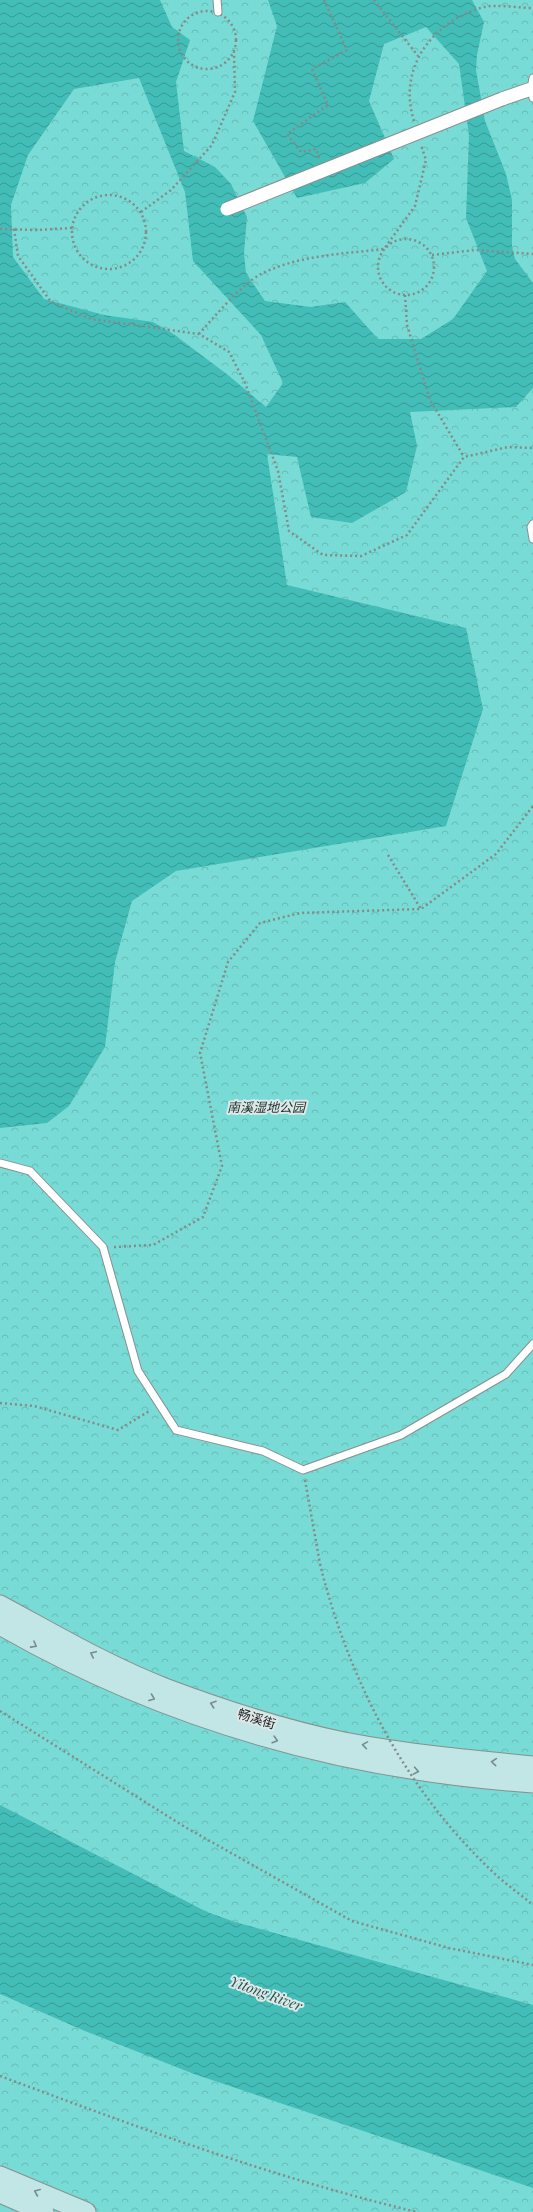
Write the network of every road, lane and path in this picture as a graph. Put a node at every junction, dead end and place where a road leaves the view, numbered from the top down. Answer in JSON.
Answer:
{"nodes":[{"id":1,"x":216,"y":0,"type":"edge"},
{"id":2,"x":324,"y":0,"type":"edge"},
{"id":3,"x":374,"y":0,"type":"edge"},
{"id":4,"x":533,"y":8,"type":"edge"},
{"id":5,"x":218,"y":12,"type":"junction"},
{"id":6,"x":234,"y":52,"type":"junction"},
{"id":7,"x":419,"y":57,"type":"junction"},
{"id":8,"x":532,"y":88,"type":"edge"},
{"id":9,"x":416,"y":127,"type":"dead end"},
{"id":10,"x":420,"y":140,"type":"dead end"},
{"id":11,"x":323,"y":170,"type":"junction"},
{"id":12,"x":227,"y":209,"type":"dead end"},
{"id":13,"x":141,"y":212,"type":"junction"},
{"id":14,"x":72,"y":228,"type":"junction"},
{"id":15,"x":0,"y":229,"type":"edge"},
{"id":16,"x":14,"y":229,"type":"junction"},
{"id":17,"x":384,"y":249,"type":"junction"},
{"id":18,"x":533,"y":254,"type":"edge"},
{"id":19,"x":432,"y":255,"type":"junction"},
{"id":20,"x":405,"y":295,"type":"junction"},
{"id":21,"x":199,"y":334,"type":"junction"},
{"id":22,"x":533,"y":448,"type":"edge"},
{"id":23,"x":464,"y":457,"type":"junction"},
{"id":24,"x":533,"y":524,"type":"edge"},
{"id":25,"x":533,"y":539,"type":"edge"},
{"id":26,"x":533,"y":806,"type":"edge"},
{"id":27,"x":388,"y":855,"type":"dead end"},
{"id":28,"x":421,"y":909,"type":"junction"},
{"id":29,"x":0,"y":1163,"type":"edge"},
{"id":30,"x":103,"y":1247,"type":"junction"},
{"id":31,"x":533,"y":1344,"type":"edge"},
{"id":32,"x":0,"y":1403,"type":"edge"},
{"id":33,"x":160,"y":1404,"type":"junction"},
{"id":34,"x":303,"y":1470,"type":"junction"},
{"id":35,"x":0,"y":1605,"type":"edge"},
{"id":36,"x":0,"y":1625,"type":"edge"},
{"id":37,"x":0,"y":1710,"type":"edge"},
{"id":38,"x":533,"y":1766,"type":"edge"},
{"id":39,"x":533,"y":1783,"type":"edge"},
{"id":40,"x":533,"y":1905,"type":"edge"},
{"id":41,"x":533,"y":1965,"type":"edge"},
{"id":42,"x":0,"y":2076,"type":"edge"},
{"id":43,"x":0,"y":2176,"type":"edge"},
{"id":44,"x":0,"y":2194,"type":"edge"},
{"id":45,"x":53,"y":2206,"type":"edge"},
{"id":46,"x":86,"y":2212,"type":"edge"},
{"id":47,"x":417,"y":2212,"type":"edge"}],
"edges":[{"from":1,"to":5,"type":"lane"},
{"from":2,"to":11,"type":"path"},
{"from":3,"to":7,"type":"path"},
{"from":4,"to":7,"type":"path"},
{"from":5,"to":6,"type":"path"},
{"from":5,"to":6,"type":"path"},
{"from":6,"to":13,"type":"path"},
{"from":7,"to":9,"type":"path"},
{"from":8,"to":11,"type":"street","bridge":true},
{"from":10,"to":17,"type":"path"},
{"from":11,"to":12,"type":"street","bridge":true},
{"from":13,"to":14,"type":"path"},
{"from":13,"to":14,"type":"path"},
{"from":14,"to":16,"type":"path"},
{"from":15,"to":16,"type":"path"},
{"from":16,"to":21,"type":"path"},
{"from":17,"to":19,"type":"path"},
{"from":17,"to":20,"type":"path"},
{"from":17,"to":21,"type":"path"},
{"from":18,"to":19,"type":"path"},
{"from":19,"to":20,"type":"path"},
{"from":20,"to":23,"type":"path"},
{"from":21,"to":23,"type":"path"},
{"from":22,"to":23,"type":"path"},
{"from":24,"to":25,"type":"lane"},
{"from":26,"to":28,"type":"path"},
{"from":27,"to":28,"type":"path"},
{"from":28,"to":30,"type":"path"},
{"from":29,"to":30,"type":"lane"},
{"from":30,"to":33,"type":"lane"},
{"from":31,"to":34,"type":"lane"},
{"from":32,"to":33,"type":"path"},
{"from":33,"to":34,"type":"lane"},
{"from":34,"to":40,"type":"path","bridge":true},
{"from":38,"to":35,"type":"main road","name":"畅溪街","one_way":true},
{"from":36,"to":39,"type":"main road","name":"畅溪街","one_way":true},
{"from":37,"to":41,"type":"path"},
{"from":42,"to":47,"type":"path"},
{"from":45,"to":43,"type":"main road","one_way":true},
{"from":44,"to":45,"type":"main road"},
{"from":45,"to":46,"type":"main road"}]}
